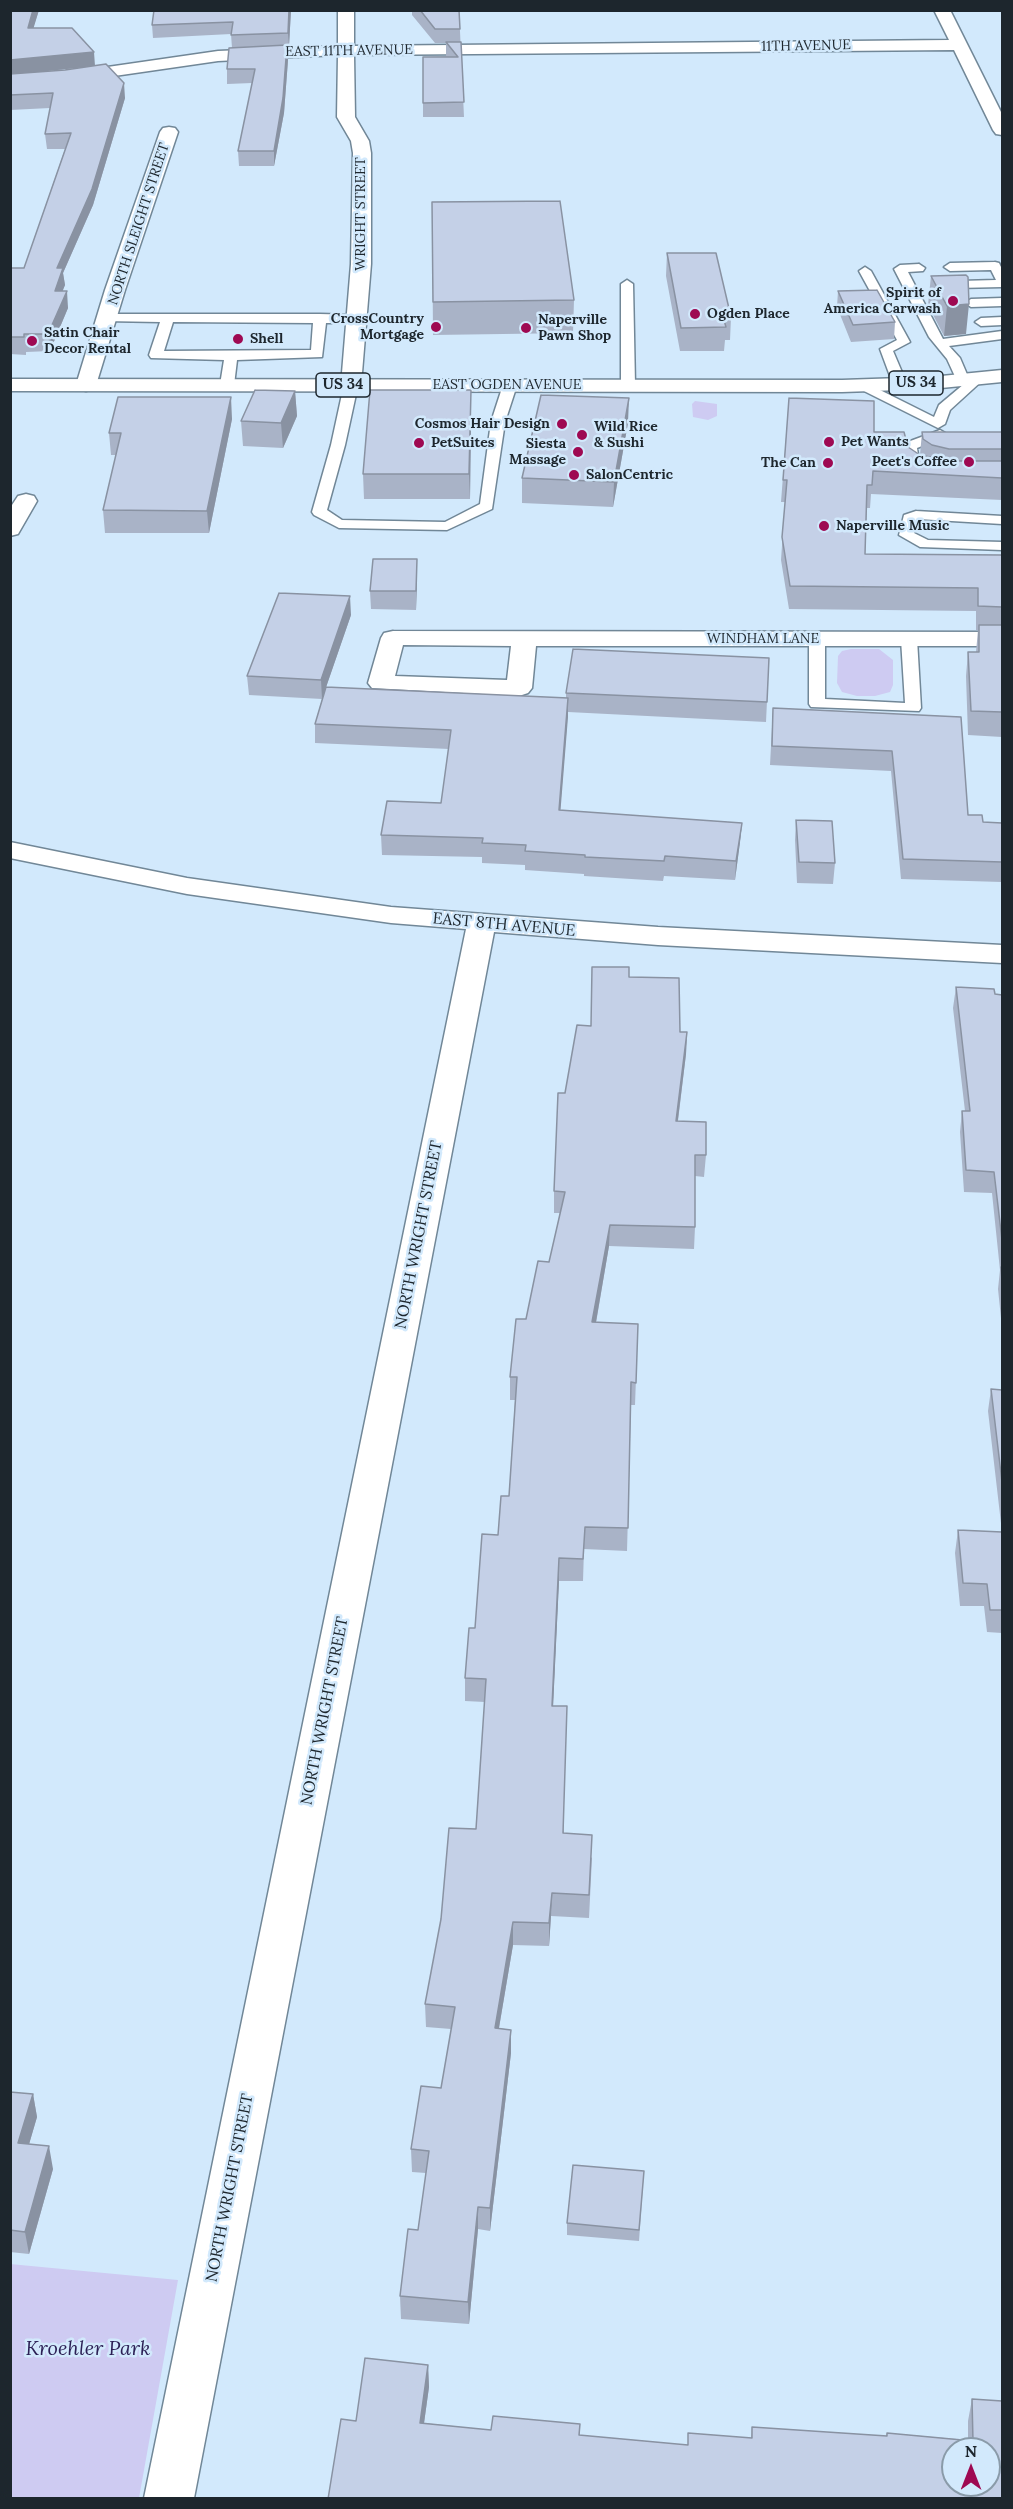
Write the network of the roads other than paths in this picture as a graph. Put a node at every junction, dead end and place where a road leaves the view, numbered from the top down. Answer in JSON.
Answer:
{"nodes":[{"id":1,"x":346,"y":10,"type":"edge"},
{"id":2,"x":942,"y":10,"type":"edge"},
{"id":3,"x":960,"y":45,"type":"junction"},
{"id":4,"x":653,"y":48,"type":"joint"},
{"id":5,"x":346,"y":50,"type":"junction"},
{"id":6,"x":10,"y":82,"type":"edge"},
{"id":7,"x":980,"y":85,"type":"junction"},
{"id":8,"x":1002,"y":85,"type":"edge"},
{"id":9,"x":1002,"y":130,"type":"edge"},
{"id":10,"x":169,"y":132,"type":"dead end"},
{"id":11,"x":865,"y":271,"type":"dead end"},
{"id":12,"x":1001,"y":279,"type":"edge"},
{"id":13,"x":627,"y":284,"type":"dead end"},
{"id":14,"x":1002,"y":295,"type":"edge"},
{"id":15,"x":967,"y":297,"type":"junction"},
{"id":16,"x":1002,"y":302,"type":"edge"},
{"id":17,"x":1002,"y":308,"type":"edge"},
{"id":18,"x":1002,"y":316,"type":"edge"},
{"id":19,"x":108,"y":318,"type":"junction"},
{"id":20,"x":168,"y":318,"type":"junction"},
{"id":21,"x":320,"y":318,"type":"junction"},
{"id":22,"x":357,"y":319,"type":"junction"},
{"id":23,"x":1002,"y":321,"type":"edge"},
{"id":24,"x":1002,"y":329,"type":"edge"},
{"id":25,"x":953,"y":331,"type":"edge"},
{"id":26,"x":1002,"y":335,"type":"edge"},
{"id":27,"x":940,"y":343,"type":"junction"},
{"id":28,"x":231,"y":356,"type":"junction"},
{"id":29,"x":1002,"y":376,"type":"edge"},
{"id":30,"x":970,"y":380,"type":"junction"},
{"id":31,"x":900,"y":384,"type":"junction"},
{"id":32,"x":10,"y":385,"type":"edge"},
{"id":33,"x":86,"y":385,"type":"junction"},
{"id":34,"x":227,"y":385,"type":"junction"},
{"id":35,"x":351,"y":385,"type":"junction"},
{"id":36,"x":859,"y":385,"type":"junction"},
{"id":37,"x":510,"y":386,"type":"junction"},
{"id":38,"x":628,"y":386,"type":"junction"},
{"id":39,"x":940,"y":434,"type":"edge"},
{"id":40,"x":939,"y":475,"type":"edge"},
{"id":41,"x":26,"y":501,"type":"dead end"},
{"id":42,"x":1002,"y":520,"type":"edge"},
{"id":43,"x":10,"y":529,"type":"edge"},
{"id":44,"x":1002,"y":546,"type":"edge"},
{"id":45,"x":524,"y":639,"type":"junction"},
{"id":46,"x":817,"y":639,"type":"junction"},
{"id":47,"x":909,"y":639,"type":"junction"},
{"id":48,"x":1002,"y":639,"type":"edge"},
{"id":49,"x":10,"y":850,"type":"edge"},
{"id":50,"x":481,"y":924,"type":"junction"},
{"id":51,"x":1002,"y":954,"type":"edge"},
{"id":52,"x":169,"y":2499,"type":"edge"}],
"edges":[{"from":1,"to":5,"type":"street","name":"WRIGHT STREET"},
{"from":2,"to":3,"type":"street"},
{"from":3,"to":4,"type":"street","name":"11TH AVENUE"},
{"from":3,"to":7,"type":"street"},
{"from":4,"to":5,"type":"street","name":"EAST 11TH AVENUE"},
{"from":5,"to":6,"type":"street","name":"EAST 11TH AVENUE"},
{"from":5,"to":22,"type":"street","name":"WRIGHT STREET"},
{"from":7,"to":8,"type":"street"},
{"from":7,"to":9,"type":"street"},
{"from":10,"to":19,"type":"street","name":"NORTH SLEIGHT STREET"},
{"from":11,"to":31,"type":"lane"},
{"from":12,"to":15,"type":"lane"},
{"from":12,"to":15,"type":"lane"},
{"from":13,"to":38,"type":"lane"},
{"from":14,"to":15,"type":"lane"},
{"from":15,"to":16,"type":"lane"},
{"from":15,"to":17,"type":"lane"},
{"from":15,"to":18,"type":"lane"},
{"from":15,"to":23,"type":"lane"},
{"from":15,"to":24,"type":"lane"},
{"from":19,"to":20,"type":"lane"},
{"from":19,"to":33,"type":"street","name":"NORTH SLEIGHT STREET"},
{"from":20,"to":21,"type":"lane"},
{"from":20,"to":28,"type":"lane"},
{"from":21,"to":22,"type":"lane"},
{"from":21,"to":28,"type":"lane"},
{"from":22,"to":35,"type":"street","name":"WRIGHT STREET"},
{"from":25,"to":27,"type":"lane"},
{"from":26,"to":27,"type":"lane"},
{"from":27,"to":30,"type":"lane"},
{"from":28,"to":34,"type":"lane"},
{"from":29,"to":30,"type":"street","name":"EAST OGDEN AVENUE","number":"US 34"},
{"from":30,"to":31,"type":"street","name":"EAST OGDEN AVENUE","number":"US 34"},
{"from":30,"to":36,"type":"lane"},
{"from":31,"to":36,"type":"street","name":"EAST OGDEN AVENUE","number":"US 34"},
{"from":32,"to":33,"type":"street","name":"EAST OGDEN AVENUE","number":"US 34"},
{"from":33,"to":34,"type":"street","name":"EAST OGDEN AVENUE","number":"US 34"},
{"from":34,"to":35,"type":"street","name":"EAST OGDEN AVENUE","number":"US 34"},
{"from":35,"to":37,"type":"street","name":"EAST OGDEN AVENUE","number":"US 34"},
{"from":35,"to":37,"type":"lane"},
{"from":36,"to":38,"type":"street","name":"EAST OGDEN AVENUE","number":"US 34"},
{"from":37,"to":38,"type":"street","name":"EAST OGDEN AVENUE","number":"US 34"},
{"from":39,"to":40,"type":"lane"},
{"from":41,"to":43,"type":"street"},
{"from":42,"to":44,"type":"lane"},
{"from":45,"to":45,"type":"street","name":"WINDHAM LANE"},
{"from":45,"to":46,"type":"street","name":"WINDHAM LANE"},
{"from":46,"to":47,"type":"street","name":"WINDHAM LANE"},
{"from":46,"to":47,"type":"lane"},
{"from":47,"to":48,"type":"street","name":"WINDHAM LANE"},
{"from":49,"to":50,"type":"street","name":"EAST 8TH AVENUE"},
{"from":50,"to":51,"type":"street","name":"EAST 8TH AVENUE"},
{"from":50,"to":52,"type":"street","name":"NORTH WRIGHT STREET"}]}
